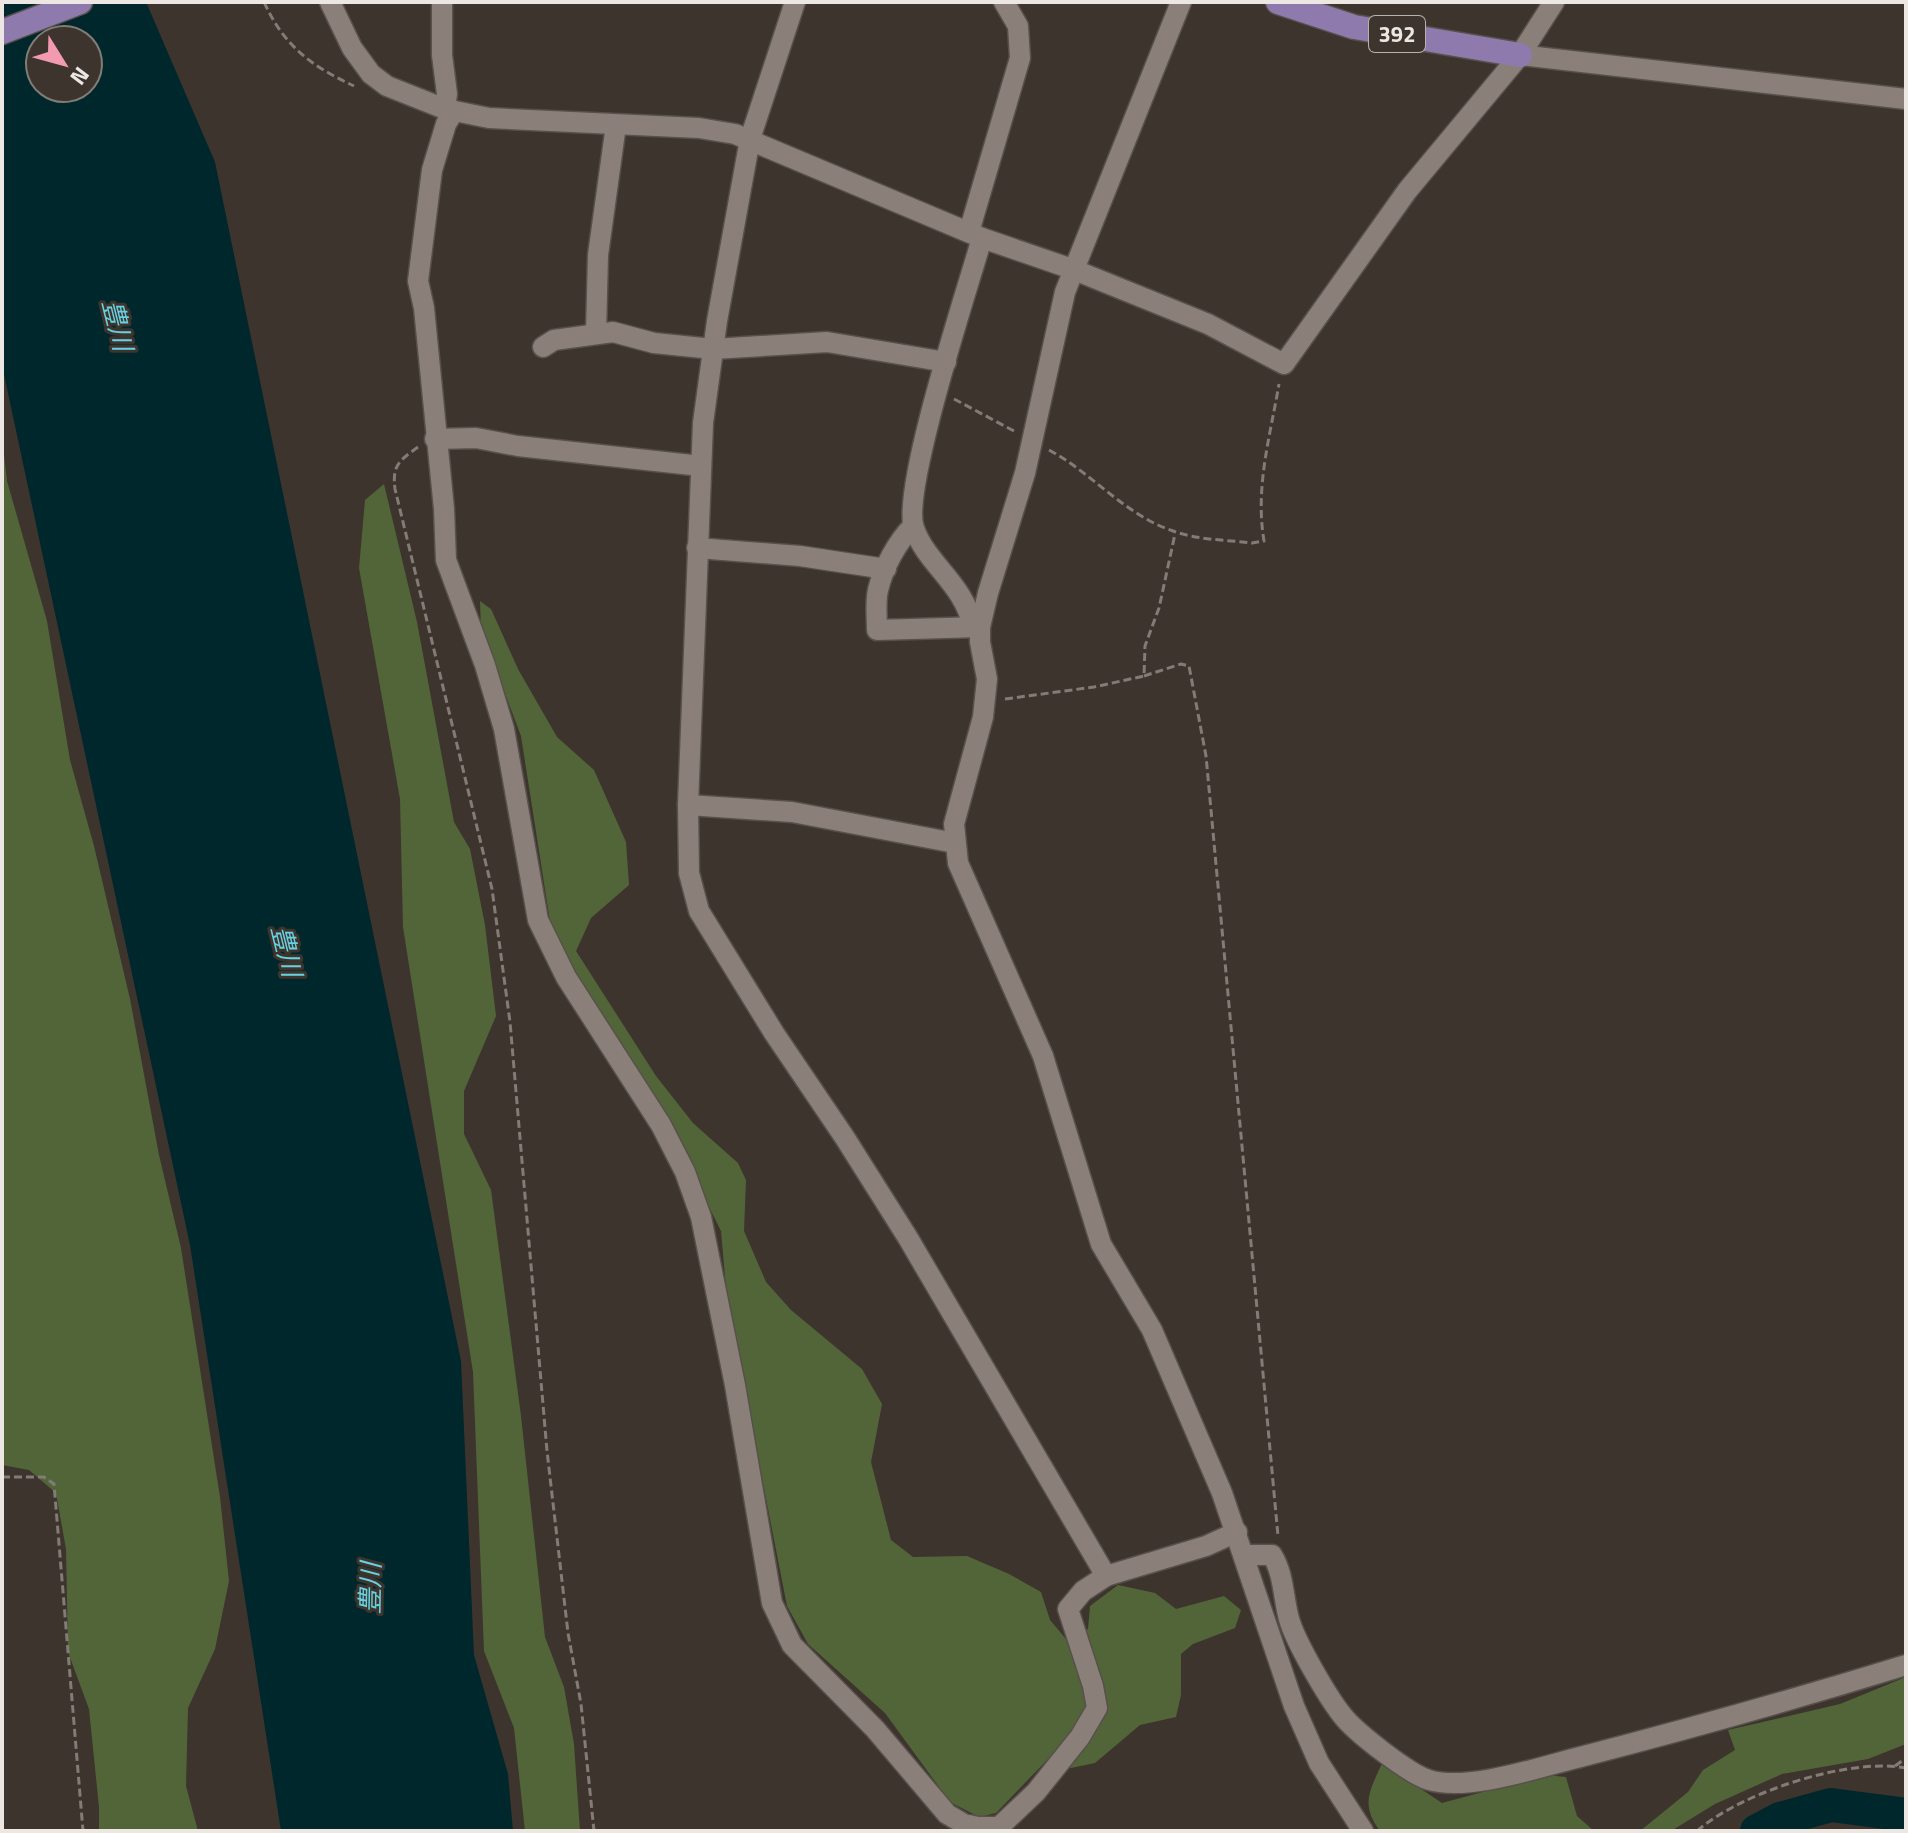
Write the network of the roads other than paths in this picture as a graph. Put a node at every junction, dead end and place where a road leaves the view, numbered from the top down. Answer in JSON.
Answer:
{"nodes":[{"id":1,"x":80,"y":2,"type":"edge"},
{"id":2,"x":330,"y":2,"type":"edge"},
{"id":3,"x":442,"y":2,"type":"edge"},
{"id":4,"x":795,"y":2,"type":"edge"},
{"id":5,"x":1004,"y":2,"type":"edge"},
{"id":6,"x":1181,"y":2,"type":"edge"},
{"id":7,"x":1278,"y":2,"type":"edge"},
{"id":8,"x":1554,"y":2,"type":"edge"},
{"id":9,"x":2,"y":32,"type":"edge"},
{"id":10,"x":1520,"y":55,"type":"junction"},
{"id":11,"x":1906,"y":99,"type":"edge"},
{"id":12,"x":449,"y":110,"type":"junction"},
{"id":13,"x":616,"y":125,"type":"junction"},
{"id":14,"x":750,"y":139,"type":"junction"},
{"id":15,"x":976,"y":235,"type":"junction"},
{"id":16,"x":1072,"y":269,"type":"junction"},
{"id":17,"x":596,"y":333,"type":"junction"},
{"id":18,"x":543,"y":347,"type":"dead end"},
{"id":19,"x":713,"y":349,"type":"junction"},
{"id":20,"x":946,"y":362,"type":"junction"},
{"id":21,"x":435,"y":439,"type":"junction"},
{"id":22,"x":701,"y":466,"type":"junction"},
{"id":23,"x":913,"y":526,"type":"junction"},
{"id":24,"x":697,"y":548,"type":"junction"},
{"id":25,"x":886,"y":569,"type":"junction"},
{"id":26,"x":977,"y":627,"type":"junction"},
{"id":27,"x":688,"y":805,"type":"junction"},
{"id":28,"x":955,"y":843,"type":"junction"},
{"id":29,"x":1237,"y":1532,"type":"junction"},
{"id":30,"x":1244,"y":1555,"type":"junction"},
{"id":31,"x":1106,"y":1576,"type":"junction"},
{"id":32,"x":1906,"y":1665,"type":"edge"},
{"id":33,"x":999,"y":1829,"type":"edge"},
{"id":34,"x":1363,"y":1831,"type":"edge"}],
"edges":[{"from":1,"to":9,"type":"main road"},
{"from":2,"to":12,"type":"street"},
{"from":3,"to":12,"type":"street"},
{"from":4,"to":14,"type":"street"},
{"from":5,"to":15,"type":"street"},
{"from":6,"to":16,"type":"street"},
{"from":7,"to":10,"type":"main road","number":"392"},
{"from":8,"to":10,"type":"street"},
{"from":10,"to":11,"type":"street"},
{"from":10,"to":16,"type":"street"},
{"from":12,"to":13,"type":"street"},
{"from":12,"to":21,"type":"street"},
{"from":13,"to":14,"type":"street"},
{"from":13,"to":17,"type":"street"},
{"from":14,"to":15,"type":"street"},
{"from":14,"to":19,"type":"street"},
{"from":15,"to":16,"type":"street"},
{"from":15,"to":20,"type":"street"},
{"from":16,"to":26,"type":"street"},
{"from":17,"to":18,"type":"street"},
{"from":17,"to":19,"type":"street"},
{"from":19,"to":20,"type":"street"},
{"from":19,"to":22,"type":"street"},
{"from":20,"to":23,"type":"street"},
{"from":21,"to":22,"type":"street"},
{"from":21,"to":33,"type":"street"},
{"from":22,"to":24,"type":"street"},
{"from":23,"to":25,"type":"street"},
{"from":23,"to":26,"type":"street"},
{"from":24,"to":25,"type":"street"},
{"from":24,"to":27,"type":"street"},
{"from":25,"to":26,"type":"street"},
{"from":26,"to":28,"type":"street"},
{"from":27,"to":28,"type":"street"},
{"from":27,"to":31,"type":"street"},
{"from":28,"to":29,"type":"street"},
{"from":29,"to":30,"type":"street"},
{"from":29,"to":31,"type":"street"},
{"from":30,"to":32,"type":"street"},
{"from":30,"to":34,"type":"street"},
{"from":31,"to":33,"type":"street"}]}
